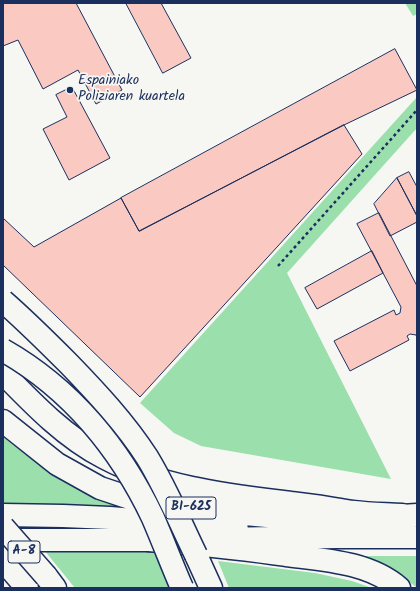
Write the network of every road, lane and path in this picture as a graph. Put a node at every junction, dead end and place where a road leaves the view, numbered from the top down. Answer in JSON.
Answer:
{"nodes":[{"id":1,"x":417,"y":110,"type":"edge"},
{"id":2,"x":278,"y":266,"type":"dead end"},
{"id":3,"x":3,"y":301,"type":"edge"},
{"id":4,"x":3,"y":350,"type":"edge"},
{"id":5,"x":3,"y":373,"type":"edge"},
{"id":6,"x":3,"y":421,"type":"edge"},
{"id":7,"x":3,"y":515,"type":"edge"},
{"id":8,"x":410,"y":515,"type":"edge"},
{"id":9,"x":3,"y":527,"type":"edge"},
{"id":10,"x":337,"y":537,"type":"junction"},
{"id":11,"x":417,"y":538,"type":"edge"},
{"id":12,"x":3,"y":540,"type":"edge"},
{"id":13,"x":149,"y":540,"type":"junction"},
{"id":14,"x":196,"y":555,"type":"junction"},
{"id":15,"x":3,"y":560,"type":"edge"},
{"id":16,"x":50,"y":582,"type":"edge"},
{"id":17,"x":27,"y":587,"type":"edge"},
{"id":18,"x":182,"y":588,"type":"edge"},
{"id":19,"x":205,"y":588,"type":"edge"},
{"id":20,"x":211,"y":588,"type":"edge"},
{"id":21,"x":400,"y":588,"type":"edge"}],
"edges":[{"from":1,"to":2,"type":"path"},
{"from":3,"to":14,"type":"main road","bridge":true},
{"from":4,"to":18,"type":"main road","bridge":true},
{"from":5,"to":8,"type":"main road"},
{"from":6,"to":8,"type":"main road","number":"BI-625"},
{"from":7,"to":10,"type":"main road"},
{"from":9,"to":16,"type":"main road","number":"A-8","bridge":true},
{"from":10,"to":11,"type":"main road","number":"BI-625"},
{"from":10,"to":13,"type":"main road","number":"BI-625"},
{"from":12,"to":13,"type":"main road","number":"BI-625"},
{"from":13,"to":21,"type":"main road"},
{"from":14,"to":19,"type":"main road"},
{"from":14,"to":20,"type":"main road"},
{"from":15,"to":17,"type":"main road","number":"A-8"}]}
